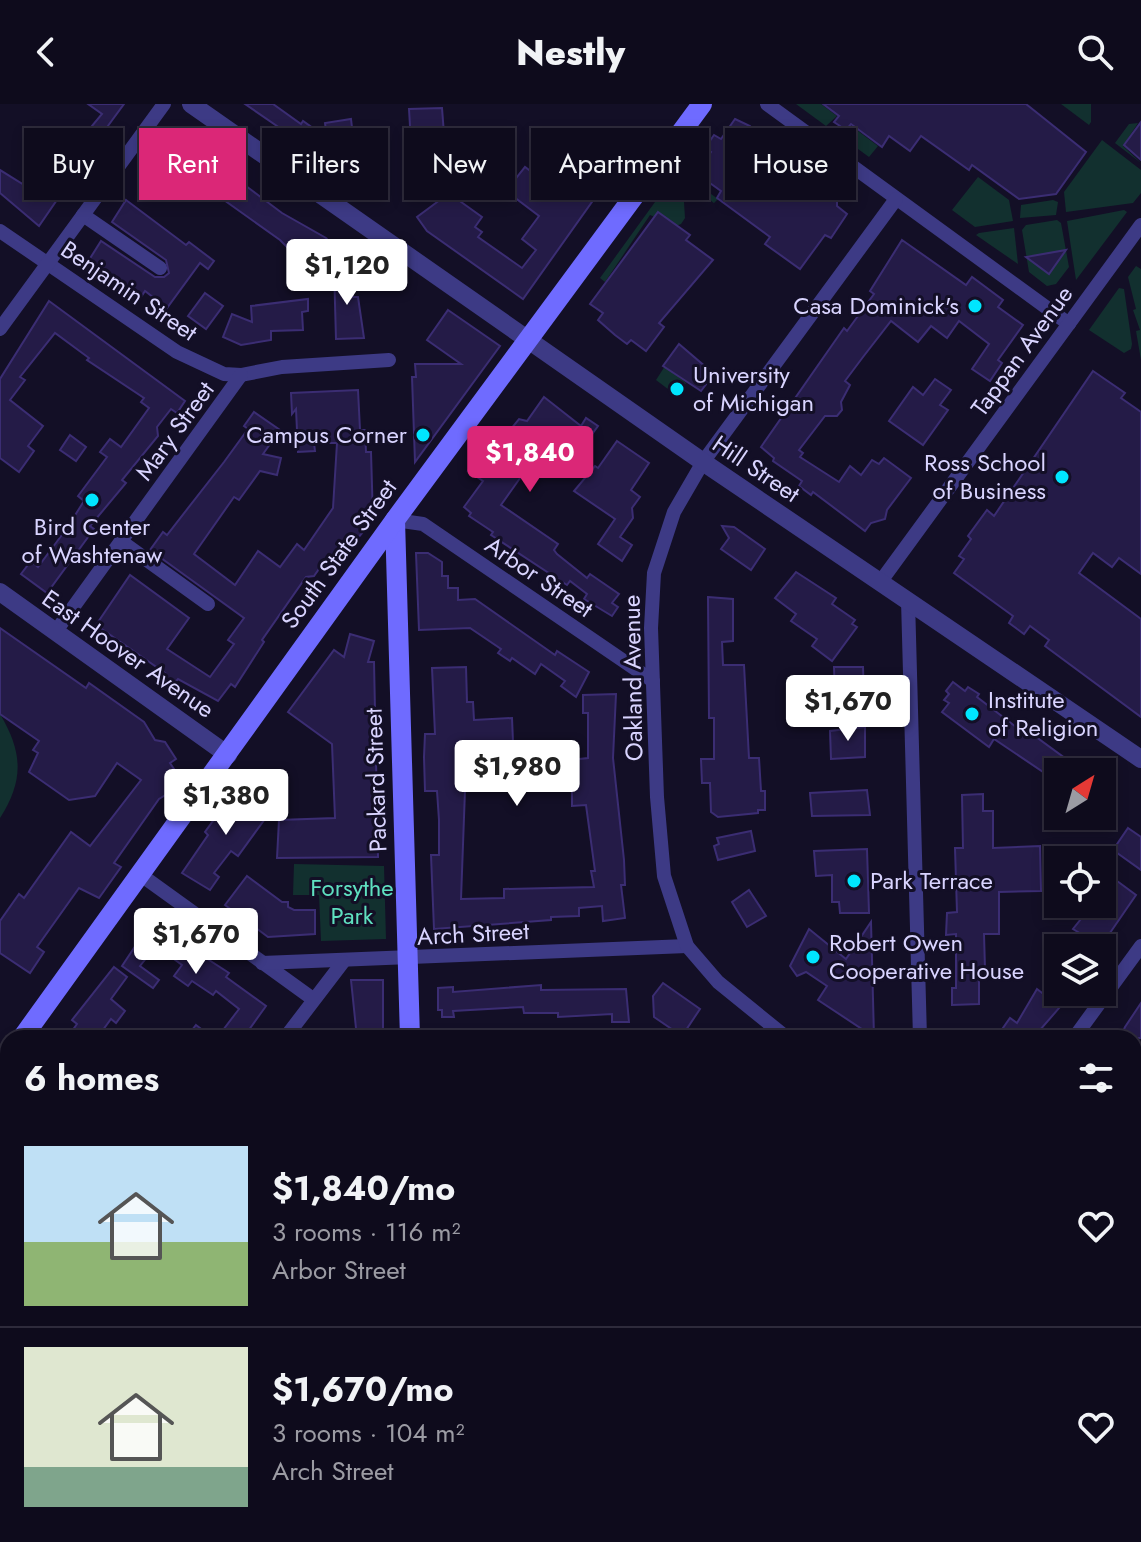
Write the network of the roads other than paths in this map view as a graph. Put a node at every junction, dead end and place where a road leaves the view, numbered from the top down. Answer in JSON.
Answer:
{"nodes":[{"id":1,"x":164,"y":104,"type":"edge"},
{"id":2,"x":191,"y":104,"type":"edge"},
{"id":3,"x":702,"y":104,"type":"edge"},
{"id":4,"x":767,"y":104,"type":"edge"},
{"id":5,"x":896,"y":199,"type":"junction"},
{"id":6,"x":83,"y":215,"type":"junction"},
{"id":7,"x":1141,"y":225,"type":"edge"},
{"id":8,"x":0,"y":231,"type":"edge"},
{"id":9,"x":48,"y":264,"type":"junction"},
{"id":10,"x":160,"y":268,"type":"dead end"},
{"id":11,"x":1069,"y":324,"type":"junction"},
{"id":12,"x":0,"y":329,"type":"edge"},
{"id":13,"x":529,"y":342,"type":"junction"},
{"id":14,"x":389,"y":360,"type":"dead end"},
{"id":15,"x":241,"y":375,"type":"junction"},
{"id":16,"x":703,"y":462,"type":"junction"},
{"id":17,"x":395,"y":520,"type":"junction"},
{"id":18,"x":122,"y":542,"type":"junction"},
{"id":19,"x":881,"y":581,"type":"junction"},
{"id":20,"x":0,"y":592,"type":"edge"},
{"id":21,"x":908,"y":600,"type":"junction"},
{"id":22,"x":208,"y":604,"type":"dead end"},
{"id":23,"x":56,"y":631,"type":"junction"},
{"id":24,"x":653,"y":681,"type":"junction"},
{"id":25,"x":228,"y":755,"type":"junction"},
{"id":26,"x":1141,"y":759,"type":"edge"},
{"id":27,"x":141,"y":875,"type":"junction"},
{"id":28,"x":687,"y":946,"type":"junction"},
{"id":29,"x":1141,"y":946,"type":"edge"},
{"id":30,"x":408,"y":960,"type":"junction"},
{"id":31,"x":343,"y":962,"type":"junction"},
{"id":32,"x":262,"y":963,"type":"junction"},
{"id":33,"x":313,"y":999,"type":"junction"},
{"id":34,"x":28,"y":1030,"type":"edge"},
{"id":35,"x":291,"y":1030,"type":"edge"},
{"id":36,"x":410,"y":1030,"type":"edge"},
{"id":37,"x":777,"y":1030,"type":"edge"},
{"id":38,"x":920,"y":1030,"type":"edge"},
{"id":39,"x":1080,"y":1030,"type":"edge"}],
"edges":[{"from":1,"to":6,"type":"street"},
{"from":2,"to":13,"type":"street","name":"Hill Street"},
{"from":3,"to":13,"type":"main road","name":"South State Street"},
{"from":4,"to":5,"type":"street"},
{"from":5,"to":11,"type":"street"},
{"from":5,"to":16,"type":"street","name":"Oakland Avenue"},
{"from":6,"to":9,"type":"street"},
{"from":6,"to":10,"type":"street"},
{"from":7,"to":11,"type":"street","name":"Tappan Avenue"},
{"from":8,"to":9,"type":"street","name":"Benjamin Street"},
{"from":9,"to":12,"type":"street"},
{"from":9,"to":15,"type":"street","name":"Benjamin Street"},
{"from":11,"to":19,"type":"street","name":"Tappan Avenue"},
{"from":13,"to":16,"type":"street","name":"Hill Street"},
{"from":13,"to":17,"type":"main road","name":"South State Street"},
{"from":14,"to":15,"type":"street","name":"Mary Street"},
{"from":15,"to":18,"type":"street","name":"Mary Street"},
{"from":16,"to":19,"type":"street","name":"Hill Street"},
{"from":16,"to":24,"type":"street","name":"Oakland Avenue"},
{"from":17,"to":24,"type":"street","name":"Arbor Street"},
{"from":17,"to":25,"type":"main road","name":"South State Street"},
{"from":17,"to":30,"type":"main road","name":"Packard Street"},
{"from":18,"to":22,"type":"street"},
{"from":18,"to":23,"type":"street","name":"Mary Street"},
{"from":19,"to":21,"type":"street","name":"Hill Street"},
{"from":20,"to":23,"type":"street","name":"East Hoover Avenue"},
{"from":21,"to":26,"type":"street","name":"Hill Street"},
{"from":21,"to":38,"type":"street"},
{"from":23,"to":25,"type":"street","name":"East Hoover Avenue"},
{"from":24,"to":28,"type":"street","name":"Oakland Avenue"},
{"from":25,"to":27,"type":"main road","name":"South State Street"},
{"from":27,"to":32,"type":"street"},
{"from":27,"to":34,"type":"main road","name":"South State Street"},
{"from":28,"to":30,"type":"street","name":"Arch Street"},
{"from":28,"to":37,"type":"street","name":"Oakland Avenue"},
{"from":29,"to":39,"type":"street"},
{"from":30,"to":31,"type":"street","name":"Arch Street"},
{"from":30,"to":36,"type":"main road","name":"Packard Street"},
{"from":31,"to":32,"type":"street","name":"Arch Street"},
{"from":31,"to":33,"type":"street"},
{"from":32,"to":33,"type":"street"},
{"from":33,"to":35,"type":"street"}]}
